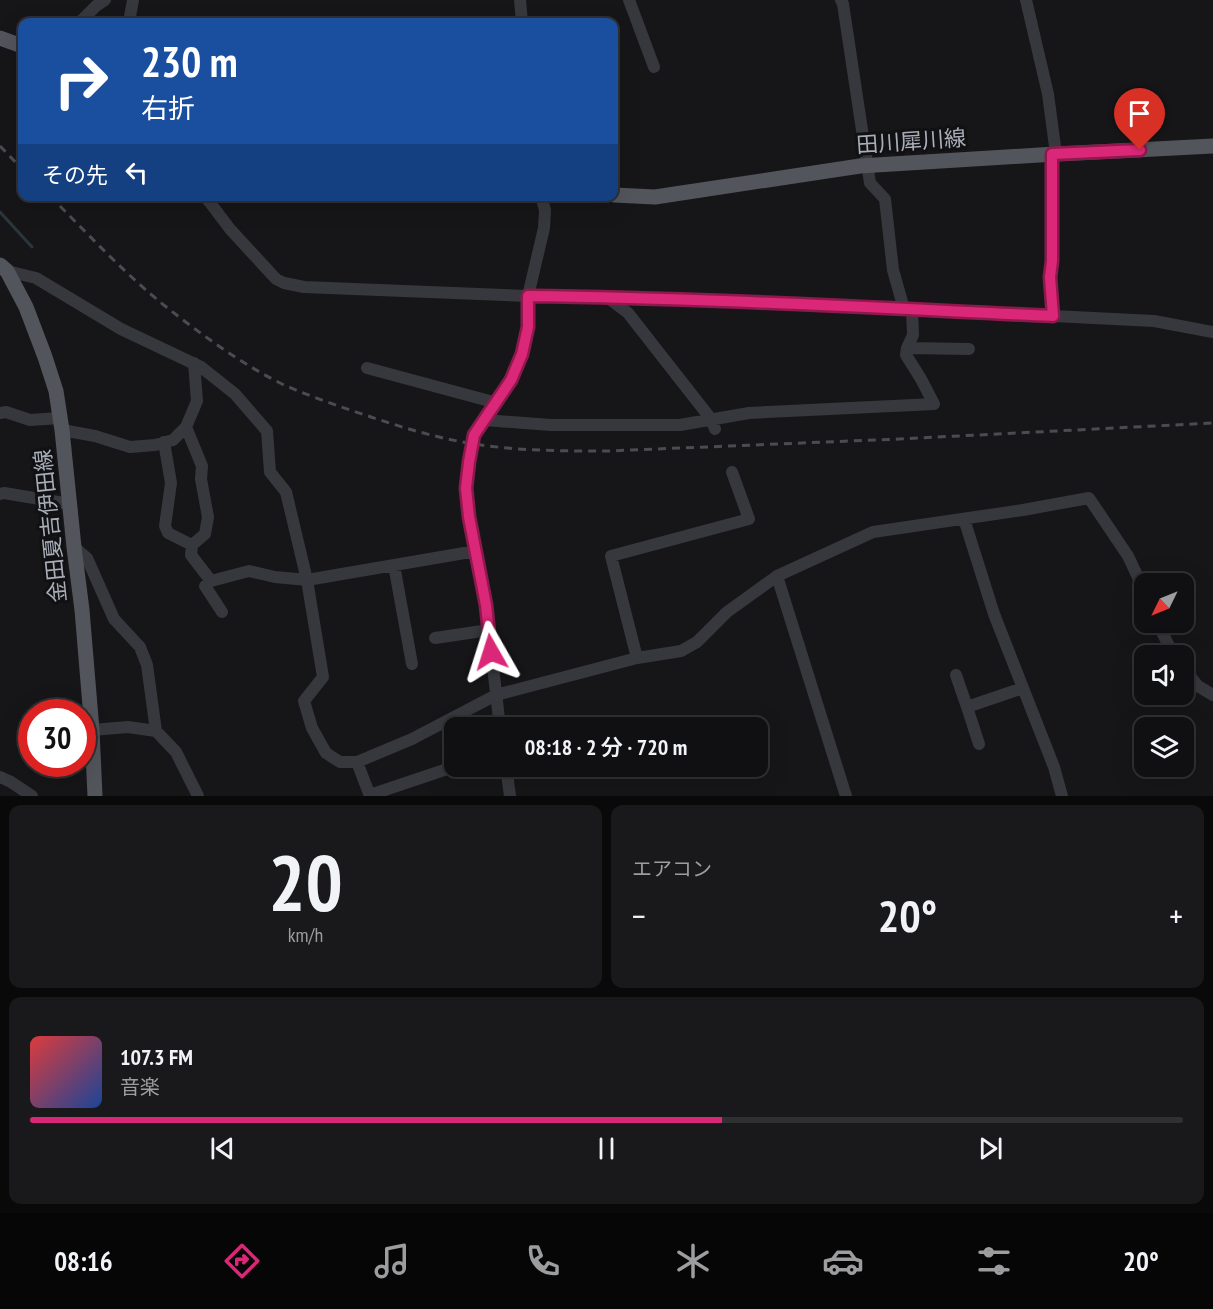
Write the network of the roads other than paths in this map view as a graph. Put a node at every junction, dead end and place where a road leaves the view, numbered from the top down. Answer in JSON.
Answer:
{"nodes":[{"id":1,"x":105,"y":0,"type":"edge"},
{"id":2,"x":133,"y":0,"type":"edge"},
{"id":3,"x":520,"y":0,"type":"edge"},
{"id":4,"x":629,"y":0,"type":"edge"},
{"id":5,"x":841,"y":0,"type":"edge"},
{"id":6,"x":1026,"y":0,"type":"edge"},
{"id":7,"x":84,"y":18,"type":"edge"},
{"id":8,"x":130,"y":18,"type":"edge"},
{"id":9,"x":522,"y":18,"type":"edge"},
{"id":10,"x":0,"y":38,"type":"edge"},
{"id":11,"x":18,"y":45,"type":"edge"},
{"id":12,"x":654,"y":67,"type":"dead end"},
{"id":13,"x":1213,"y":146,"type":"edge"},
{"id":14,"x":1054,"y":154,"type":"junction"},
{"id":15,"x":868,"y":166,"type":"junction"},
{"id":16,"x":618,"y":195,"type":"edge"},
{"id":17,"x":209,"y":201,"type":"edge"},
{"id":18,"x":542,"y":201,"type":"edge"},
{"id":19,"x":4,"y":268,"type":"edge"},
{"id":20,"x":528,"y":296,"type":"junction"},
{"id":21,"x":607,"y":297,"type":"junction"},
{"id":22,"x":908,"y":309,"type":"junction"},
{"id":23,"x":1053,"y":316,"type":"junction"},
{"id":24,"x":1213,"y":332,"type":"edge"},
{"id":25,"x":907,"y":348,"type":"junction"},
{"id":26,"x":969,"y":349,"type":"dead end"},
{"id":27,"x":194,"y":363,"type":"junction"},
{"id":28,"x":367,"y":368,"type":"dead end"},
{"id":29,"x":497,"y":402,"type":"junction"},
{"id":30,"x":0,"y":413,"type":"edge"},
{"id":31,"x":485,"y":420,"type":"junction"},
{"id":32,"x":61,"y":424,"type":"junction"},
{"id":33,"x":713,"y":424,"type":"junction"},
{"id":34,"x":186,"y":427,"type":"junction"},
{"id":35,"x":164,"y":442,"type":"junction"},
{"id":36,"x":732,"y":472,"type":"dead end"},
{"id":37,"x":0,"y":494,"type":"edge"},
{"id":38,"x":70,"y":504,"type":"junction"},
{"id":39,"x":964,"y":519,"type":"junction"},
{"id":40,"x":192,"y":545,"type":"junction"},
{"id":41,"x":74,"y":548,"type":"junction"},
{"id":42,"x":476,"y":551,"type":"junction"},
{"id":43,"x":394,"y":565,"type":"junction"},
{"id":44,"x":1136,"y":573,"type":"edge"},
{"id":45,"x":777,"y":576,"type":"junction"},
{"id":46,"x":307,"y":580,"type":"junction"},
{"id":47,"x":211,"y":581,"type":"junction"},
{"id":48,"x":222,"y":612,"type":"dead end"},
{"id":49,"x":489,"y":630,"type":"junction"},
{"id":50,"x":435,"y":638,"type":"dead end"},
{"id":51,"x":637,"y":658,"type":"junction"},
{"id":52,"x":412,"y":664,"type":"dead end"},
{"id":53,"x":956,"y":675,"type":"dead end"},
{"id":54,"x":1194,"y":681,"type":"edge"},
{"id":55,"x":1023,"y":688,"type":"junction"},
{"id":56,"x":496,"y":695,"type":"junction"},
{"id":57,"x":1213,"y":695,"type":"edge"},
{"id":58,"x":89,"y":699,"type":"edge"},
{"id":59,"x":967,"y":707,"type":"junction"},
{"id":60,"x":499,"y":717,"type":"edge"},
{"id":61,"x":96,"y":730,"type":"edge"},
{"id":62,"x":156,"y":731,"type":"junction"},
{"id":63,"x":979,"y":744,"type":"dead end"},
{"id":64,"x":357,"y":762,"type":"junction"},
{"id":65,"x":444,"y":770,"type":"edge"},
{"id":66,"x":0,"y":777,"type":"edge"},
{"id":67,"x":94,"y":777,"type":"edge"},
{"id":68,"x":507,"y":777,"type":"edge"},
{"id":69,"x":32,"y":796,"type":"edge"},
{"id":70,"x":95,"y":796,"type":"edge"},
{"id":71,"x":198,"y":796,"type":"edge"},
{"id":72,"x":370,"y":796,"type":"edge"},
{"id":73,"x":510,"y":796,"type":"edge"},
{"id":74,"x":846,"y":796,"type":"edge"},
{"id":75,"x":1062,"y":796,"type":"edge"}],
"edges":[{"from":1,"to":7,"type":"street"},
{"from":2,"to":8,"type":"street"},
{"from":3,"to":9,"type":"street"},
{"from":4,"to":12,"type":"street"},
{"from":5,"to":15,"type":"street"},
{"from":6,"to":14,"type":"street"},
{"from":10,"to":11,"type":"main road"},
{"from":13,"to":14,"type":"main road","name":"田川犀川線"},
{"from":14,"to":15,"type":"main road","name":"田川犀川線"},
{"from":14,"to":23,"type":"street"},
{"from":15,"to":16,"type":"main road","name":"田川犀川線"},
{"from":15,"to":22,"type":"street"},
{"from":17,"to":20,"type":"street"},
{"from":18,"to":20,"type":"street"},
{"from":19,"to":27,"type":"street"},
{"from":19,"to":32,"type":"main road","name":"金田夏吉伊田線"},
{"from":20,"to":21,"type":"street"},
{"from":20,"to":29,"type":"street"},
{"from":21,"to":22,"type":"street"},
{"from":21,"to":33,"type":"street"},
{"from":22,"to":23,"type":"street"},
{"from":22,"to":25,"type":"street"},
{"from":23,"to":24,"type":"street"},
{"from":25,"to":26,"type":"street"},
{"from":25,"to":33,"type":"street"},
{"from":27,"to":34,"type":"street"},
{"from":27,"to":46,"type":"street"},
{"from":28,"to":29,"type":"street"},
{"from":29,"to":31,"type":"street"},
{"from":30,"to":32,"type":"street"},
{"from":31,"to":33,"type":"street"},
{"from":31,"to":42,"type":"street"},
{"from":32,"to":35,"type":"street"},
{"from":32,"to":38,"type":"main road","name":"金田夏吉伊田線"},
{"from":34,"to":35,"type":"street"},
{"from":34,"to":40,"type":"street"},
{"from":35,"to":40,"type":"street"},
{"from":36,"to":51,"type":"street"},
{"from":37,"to":38,"type":"street"},
{"from":38,"to":41,"type":"main road","name":"金田夏吉伊田線"},
{"from":39,"to":44,"type":"street"},
{"from":39,"to":45,"type":"street"},
{"from":39,"to":55,"type":"street"},
{"from":40,"to":47,"type":"street"},
{"from":41,"to":58,"type":"main road","name":"金田夏吉伊田線"},
{"from":41,"to":62,"type":"street"},
{"from":42,"to":43,"type":"street"},
{"from":42,"to":49,"type":"street"},
{"from":43,"to":46,"type":"street"},
{"from":43,"to":52,"type":"street"},
{"from":45,"to":51,"type":"street"},
{"from":45,"to":74,"type":"street"},
{"from":46,"to":47,"type":"street"},
{"from":46,"to":64,"type":"street"},
{"from":47,"to":48,"type":"street"},
{"from":49,"to":50,"type":"street"},
{"from":49,"to":56,"type":"street"},
{"from":51,"to":56,"type":"street"},
{"from":53,"to":59,"type":"street"},
{"from":54,"to":57,"type":"street"},
{"from":55,"to":59,"type":"street"},
{"from":55,"to":75,"type":"street"},
{"from":56,"to":60,"type":"street"},
{"from":56,"to":64,"type":"street"},
{"from":59,"to":63,"type":"street"},
{"from":61,"to":62,"type":"street"},
{"from":62,"to":71,"type":"street"},
{"from":64,"to":72,"type":"street"},
{"from":65,"to":72,"type":"street"},
{"from":66,"to":69,"type":"street"},
{"from":67,"to":70,"type":"main road","name":"金田夏吉伊田線"},
{"from":68,"to":73,"type":"street"}]}
